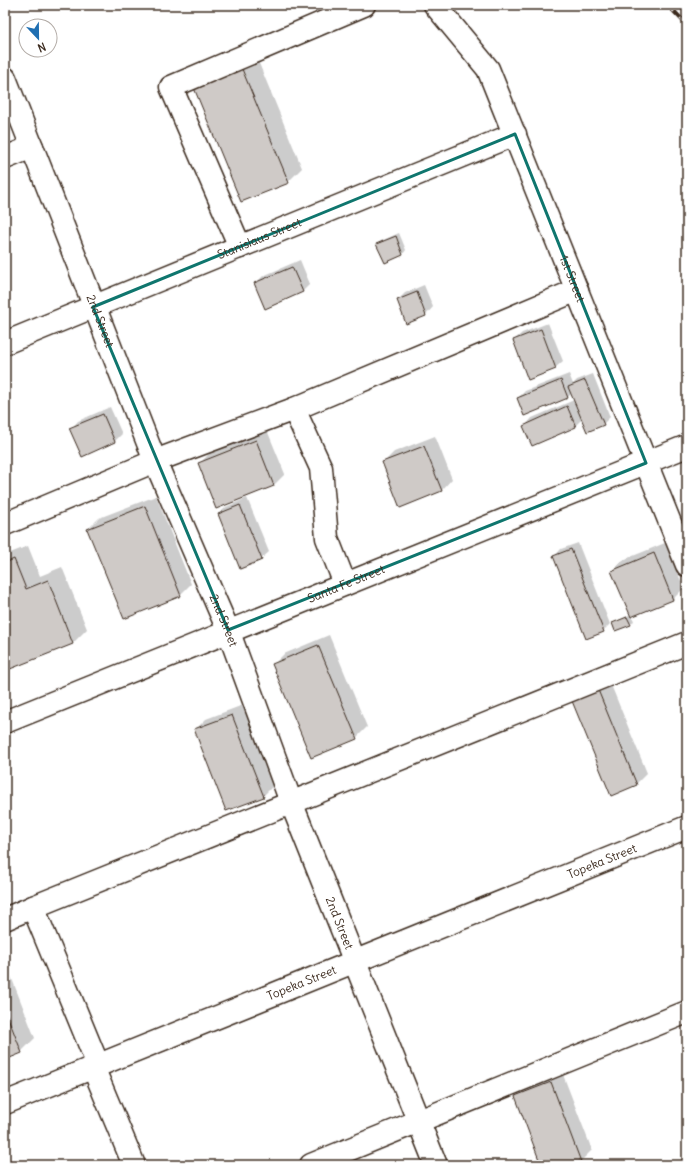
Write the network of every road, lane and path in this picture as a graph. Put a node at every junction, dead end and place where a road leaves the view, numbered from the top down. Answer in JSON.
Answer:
{"nodes":[{"id":1,"x":364,"y":5,"type":"edge"},
{"id":2,"x":435,"y":5,"type":"edge"},
{"id":3,"x":5,"y":78,"type":"edge"},
{"id":4,"x":515,"y":134,"type":"junction"},
{"id":5,"x":32,"y":147,"type":"junction"},
{"id":6,"x":5,"y":158,"type":"edge"},
{"id":7,"x":240,"y":247,"type":"junction"},
{"id":8,"x":577,"y":290,"type":"junction"},
{"id":9,"x":93,"y":307,"type":"junction"},
{"id":10,"x":5,"y":343,"type":"edge"},
{"id":11,"x":294,"y":409,"type":"junction"},
{"id":12,"x":687,"y":446,"type":"edge"},
{"id":13,"x":155,"y":461,"type":"junction"},
{"id":14,"x":646,"y":463,"type":"junction"},
{"id":15,"x":5,"y":524,"type":"edge"},
{"id":16,"x":687,"y":565,"type":"edge"},
{"id":17,"x":345,"y":584,"type":"junction"},
{"id":18,"x":228,"y":630,"type":"junction"},
{"id":19,"x":687,"y":643,"type":"edge"},
{"id":20,"x":5,"y":722,"type":"edge"},
{"id":21,"x":291,"y":802,"type":"junction"},
{"id":22,"x":687,"y":827,"type":"edge"},
{"id":23,"x":33,"y":907,"type":"junction"},
{"id":24,"x":5,"y":919,"type":"edge"},
{"id":25,"x":355,"y":961,"type":"junction"},
{"id":26,"x":687,"y":1012,"type":"edge"},
{"id":27,"x":96,"y":1066,"type":"junction"},
{"id":28,"x":5,"y":1102,"type":"edge"},
{"id":29,"x":418,"y":1120,"type":"junction"},
{"id":30,"x":134,"y":1165,"type":"edge"},
{"id":31,"x":311,"y":1165,"type":"edge"},
{"id":32,"x":436,"y":1165,"type":"edge"}],
"edges":[{"from":1,"to":7,"type":"street"},
{"from":2,"to":4,"type":"street","name":"1st Street"},
{"from":3,"to":5,"type":"street","name":"2nd Street"},
{"from":4,"to":7,"type":"street","name":"Stanislaus Street"},
{"from":4,"to":8,"type":"street","name":"1st Street"},
{"from":5,"to":6,"type":"street"},
{"from":5,"to":9,"type":"street","name":"2nd Street"},
{"from":7,"to":9,"type":"street","name":"Stanislaus Street"},
{"from":8,"to":11,"type":"street"},
{"from":8,"to":14,"type":"street","name":"1st Street"},
{"from":9,"to":10,"type":"street","name":"Stanislaus Street"},
{"from":9,"to":13,"type":"street","name":"2nd Street"},
{"from":11,"to":13,"type":"street"},
{"from":11,"to":17,"type":"street"},
{"from":12,"to":14,"type":"street","name":"Santa Fe Street"},
{"from":13,"to":15,"type":"street"},
{"from":13,"to":18,"type":"street","name":"2nd Street"},
{"from":14,"to":16,"type":"street","name":"1st Street"},
{"from":14,"to":17,"type":"street","name":"Santa Fe Street"},
{"from":17,"to":18,"type":"street","name":"Santa Fe Street"},
{"from":18,"to":20,"type":"street","name":"Santa Fe Street"},
{"from":18,"to":21,"type":"street","name":"2nd Street"},
{"from":19,"to":21,"type":"street"},
{"from":21,"to":23,"type":"street"},
{"from":21,"to":25,"type":"street","name":"2nd Street"},
{"from":22,"to":25,"type":"street","name":"Topeka Street"},
{"from":23,"to":24,"type":"street"},
{"from":23,"to":27,"type":"street"},
{"from":25,"to":27,"type":"street","name":"Topeka Street"},
{"from":25,"to":29,"type":"street","name":"2nd Street"},
{"from":26,"to":29,"type":"street"},
{"from":27,"to":28,"type":"street","name":"Topeka Street"},
{"from":27,"to":30,"type":"street"},
{"from":29,"to":31,"type":"street"},
{"from":29,"to":32,"type":"street","name":"2nd Street"}]}
